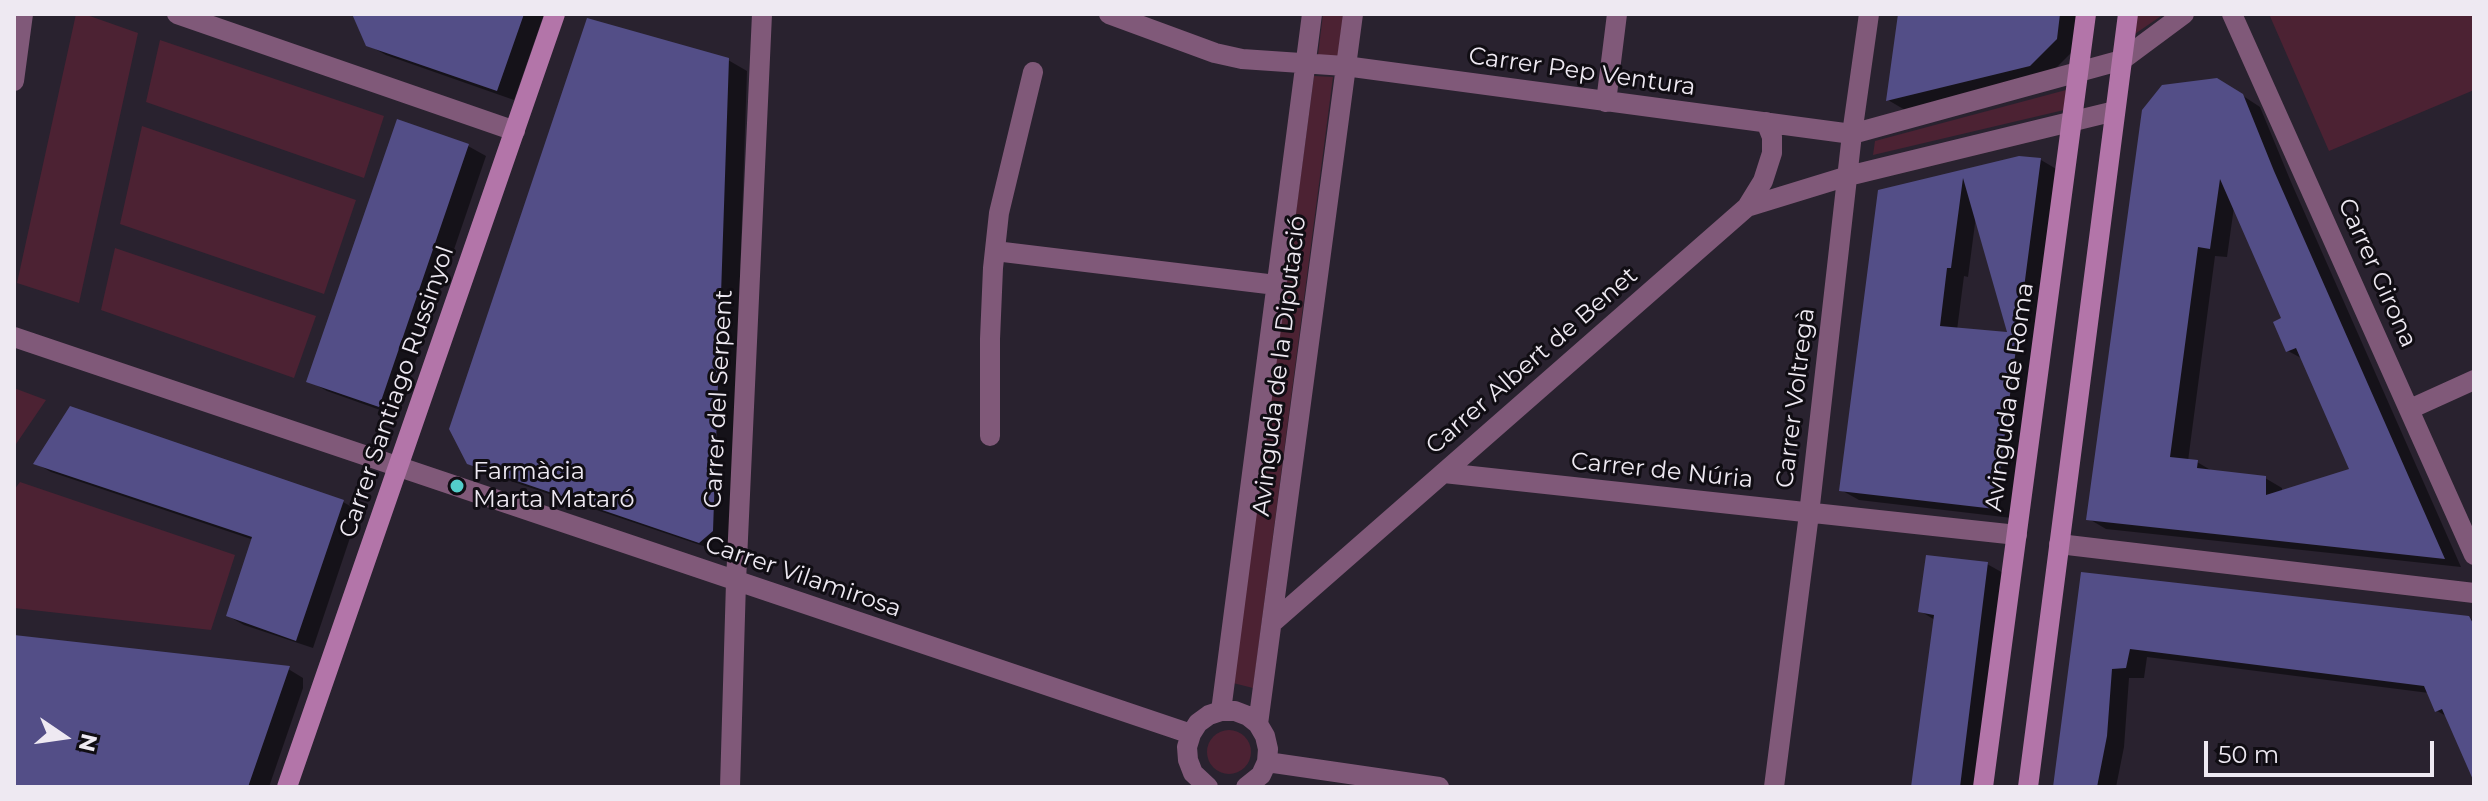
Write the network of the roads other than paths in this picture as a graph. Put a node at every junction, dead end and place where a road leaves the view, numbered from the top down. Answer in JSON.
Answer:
{"nodes":[{"id":1,"x":23,"y":14,"type":"edge"},
{"id":2,"x":177,"y":14,"type":"edge"},
{"id":3,"x":555,"y":14,"type":"edge"},
{"id":4,"x":762,"y":14,"type":"edge"},
{"id":5,"x":1109,"y":14,"type":"edge"},
{"id":6,"x":1312,"y":14,"type":"edge"},
{"id":7,"x":1353,"y":14,"type":"edge"},
{"id":8,"x":1617,"y":14,"type":"edge"},
{"id":9,"x":1869,"y":14,"type":"edge"},
{"id":10,"x":2086,"y":14,"type":"edge"},
{"id":11,"x":2128,"y":14,"type":"edge"},
{"id":12,"x":2184,"y":14,"type":"edge"},
{"id":13,"x":2232,"y":14,"type":"edge"},
{"id":14,"x":2122,"y":60,"type":"junction"},
{"id":15,"x":1306,"y":65,"type":"junction"},
{"id":16,"x":1345,"y":66,"type":"junction"},
{"id":17,"x":1033,"y":72,"type":"dead end"},
{"id":18,"x":2078,"y":74,"type":"junction"},
{"id":19,"x":14,"y":81,"type":"edge"},
{"id":20,"x":1606,"y":102,"type":"junction"},
{"id":21,"x":2115,"y":111,"type":"junction"},
{"id":22,"x":2074,"y":120,"type":"junction"},
{"id":23,"x":1766,"y":122,"type":"junction"},
{"id":24,"x":515,"y":131,"type":"junction"},
{"id":25,"x":1852,"y":134,"type":"junction"},
{"id":26,"x":1848,"y":176,"type":"junction"},
{"id":27,"x":1747,"y":207,"type":"junction"},
{"id":28,"x":995,"y":251,"type":"junction"},
{"id":29,"x":1276,"y":285,"type":"junction"},
{"id":30,"x":14,"y":337,"type":"edge"},
{"id":31,"x":2474,"y":380,"type":"edge"},
{"id":32,"x":2410,"y":409,"type":"junction"},
{"id":33,"x":990,"y":436,"type":"dead end"},
{"id":34,"x":399,"y":466,"type":"junction"},
{"id":35,"x":1444,"y":473,"type":"junction"},
{"id":36,"x":1809,"y":514,"type":"junction"},
{"id":37,"x":2017,"y":535,"type":"junction"},
{"id":38,"x":2059,"y":544,"type":"junction"},
{"id":39,"x":2474,"y":555,"type":"edge"},
{"id":40,"x":736,"y":582,"type":"junction"},
{"id":41,"x":2474,"y":593,"type":"edge"},
{"id":42,"x":1272,"y":623,"type":"junction"},
{"id":43,"x":1221,"y":711,"type":"junction"},
{"id":44,"x":1258,"y":724,"type":"junction"},
{"id":45,"x":1191,"y":734,"type":"junction"},
{"id":46,"x":1267,"y":762,"type":"junction"},
{"id":47,"x":1250,"y":786,"type":"edge"},
{"id":48,"x":287,"y":787,"type":"edge"},
{"id":49,"x":730,"y":787,"type":"edge"},
{"id":50,"x":1208,"y":787,"type":"edge"},
{"id":51,"x":1439,"y":787,"type":"edge"},
{"id":52,"x":1774,"y":787,"type":"edge"},
{"id":53,"x":1983,"y":787,"type":"edge"},
{"id":54,"x":2028,"y":787,"type":"edge"}],
"edges":[{"from":1,"to":19,"type":"street"},
{"from":2,"to":24,"type":"street"},
{"from":3,"to":24,"type":"street","name":"Carrer Santiago Russinyol"},
{"from":4,"to":40,"type":"street","name":"Carrer del Serpent"},
{"from":5,"to":15,"type":"street","name":"Carrer Pep Ventura"},
{"from":6,"to":15,"type":"street","name":"Avinguda de la Diputació"},
{"from":7,"to":16,"type":"street","name":"Avinguda de la Diputació"},
{"from":8,"to":20,"type":"street"},
{"from":9,"to":25,"type":"street","name":"Carrer Voltregà"},
{"from":10,"to":18,"type":"street","name":"Avinguda de Roma"},
{"from":11,"to":14,"type":"street"},
{"from":12,"to":14,"type":"street"},
{"from":13,"to":32,"type":"street","name":"Carrer Girona"},
{"from":14,"to":18,"type":"street"},
{"from":14,"to":21,"type":"street"},
{"from":15,"to":16,"type":"street","name":"Carrer Pep Ventura"},
{"from":15,"to":29,"type":"street","name":"Avinguda de la Diputació"},
{"from":16,"to":20,"type":"street","name":"Carrer Pep Ventura"},
{"from":16,"to":42,"type":"street","name":"Avinguda de la Diputació"},
{"from":17,"to":28,"type":"street"},
{"from":18,"to":22,"type":"street","name":"Avinguda de Roma"},
{"from":18,"to":25,"type":"street"},
{"from":20,"to":23,"type":"street","name":"Carrer Pep Ventura"},
{"from":21,"to":22,"type":"street","name":"Carrer Albert de Benet"},
{"from":21,"to":38,"type":"street"},
{"from":22,"to":26,"type":"street","name":"Carrer Albert de Benet"},
{"from":22,"to":37,"type":"street","name":"Avinguda de Roma"},
{"from":23,"to":25,"type":"street","name":"Carrer Pep Ventura"},
{"from":23,"to":27,"type":"street"},
{"from":24,"to":34,"type":"street","name":"Carrer Santiago Russinyol"},
{"from":25,"to":26,"type":"street","name":"Carrer Voltregà"},
{"from":26,"to":27,"type":"street","name":"Carrer Albert de Benet"},
{"from":26,"to":36,"type":"street","name":"Carrer Voltregà"},
{"from":27,"to":35,"type":"street","name":"Carrer Albert de Benet"},
{"from":28,"to":29,"type":"street"},
{"from":28,"to":33,"type":"street"},
{"from":29,"to":43,"type":"street","name":"Avinguda de la Diputació"},
{"from":30,"to":34,"type":"street","name":"Carrer Vilamirosa"},
{"from":31,"to":32,"type":"street"},
{"from":32,"to":39,"type":"street","name":"Carrer Girona"},
{"from":34,"to":40,"type":"street","name":"Carrer Vilamirosa"},
{"from":34,"to":48,"type":"street","name":"Carrer Santiago Russinyol"},
{"from":35,"to":36,"type":"street","name":"Carrer de Núria"},
{"from":35,"to":42,"type":"street","name":"Carrer Albert de Benet"},
{"from":36,"to":37,"type":"street","name":"Carrer de Núria"},
{"from":36,"to":52,"type":"street","name":"Carrer Voltregà"},
{"from":37,"to":53,"type":"street","name":"Avinguda de Roma"},
{"from":38,"to":41,"type":"street"},
{"from":38,"to":54,"type":"street"},
{"from":40,"to":45,"type":"street","name":"Carrer Vilamirosa"},
{"from":40,"to":49,"type":"street","name":"Carrer del Serpent"},
{"from":42,"to":44,"type":"street","name":"Avinguda de la Diputació"},
{"from":43,"to":44,"type":"street"},
{"from":43,"to":45,"type":"street"},
{"from":44,"to":46,"type":"street"},
{"from":45,"to":50,"type":"street"},
{"from":46,"to":47,"type":"street"},
{"from":46,"to":51,"type":"street"}]}
